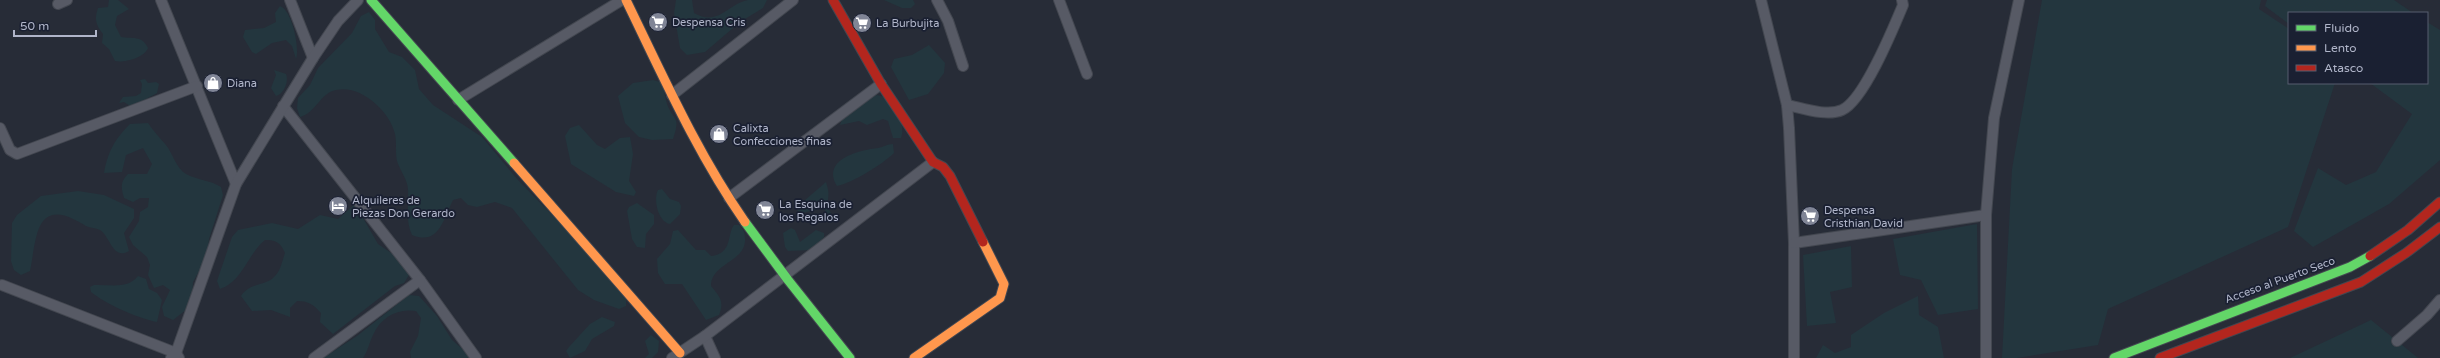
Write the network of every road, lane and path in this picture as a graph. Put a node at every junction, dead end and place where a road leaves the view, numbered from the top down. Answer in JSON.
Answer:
{"nodes":[{"id":1,"x":161,"y":0,"type":"edge"},
{"id":2,"x":290,"y":0,"type":"edge"},
{"id":3,"x":358,"y":0,"type":"edge"},
{"id":4,"x":371,"y":0,"type":"edge"},
{"id":5,"x":622,"y":0,"type":"edge"},
{"id":6,"x":626,"y":0,"type":"edge"},
{"id":7,"x":793,"y":0,"type":"edge"},
{"id":8,"x":833,"y":0,"type":"edge"},
{"id":9,"x":937,"y":0,"type":"edge"},
{"id":10,"x":1059,"y":0,"type":"edge"},
{"id":11,"x":1761,"y":0,"type":"edge"},
{"id":12,"x":1902,"y":0,"type":"edge"},
{"id":13,"x":2019,"y":0,"type":"edge"},
{"id":14,"x":313,"y":58,"type":"junction"},
{"id":15,"x":963,"y":66,"type":"dead end"},
{"id":16,"x":1087,"y":74,"type":"dead end"},
{"id":17,"x":881,"y":84,"type":"junction"},
{"id":18,"x":197,"y":86,"type":"junction"},
{"id":19,"x":672,"y":95,"type":"junction"},
{"id":20,"x":458,"y":100,"type":"junction"},
{"id":21,"x":1787,"y":105,"type":"junction"},
{"id":22,"x":284,"y":106,"type":"junction"},
{"id":23,"x":0,"y":128,"type":"edge"},
{"id":24,"x":933,"y":162,"type":"junction"},
{"id":25,"x":236,"y":184,"type":"junction"},
{"id":26,"x":729,"y":198,"type":"junction"},
{"id":27,"x":2440,"y":202,"type":"edge"},
{"id":28,"x":1986,"y":215,"type":"junction"},
{"id":29,"x":2440,"y":227,"type":"edge"},
{"id":30,"x":1794,"y":243,"type":"junction"},
{"id":31,"x":783,"y":276,"type":"junction"},
{"id":32,"x":420,"y":280,"type":"junction"},
{"id":33,"x":2,"y":285,"type":"dead end"},
{"id":34,"x":2440,"y":300,"type":"edge"},
{"id":35,"x":705,"y":336,"type":"junction"},
{"id":36,"x":2397,"y":341,"type":"dead end"},
{"id":37,"x":175,"y":356,"type":"edge"},
{"id":38,"x":676,"y":356,"type":"edge"},
{"id":39,"x":314,"y":358,"type":"edge"},
{"id":40,"x":476,"y":358,"type":"edge"},
{"id":41,"x":715,"y":358,"type":"edge"},
{"id":42,"x":850,"y":358,"type":"edge"},
{"id":43,"x":914,"y":358,"type":"edge"},
{"id":44,"x":1794,"y":358,"type":"edge"},
{"id":45,"x":1986,"y":358,"type":"edge"},
{"id":46,"x":2114,"y":358,"type":"edge"},
{"id":47,"x":2160,"y":358,"type":"edge"}],
"edges":[{"from":1,"to":18,"type":"street"},
{"from":2,"to":14,"type":"street"},
{"from":3,"to":14,"type":"street"},
{"from":4,"to":20,"type":"street"},
{"from":5,"to":20,"type":"street"},
{"from":6,"to":19,"type":"street"},
{"from":7,"to":19,"type":"street"},
{"from":8,"to":17,"type":"street"},
{"from":9,"to":15,"type":"street"},
{"from":10,"to":16,"type":"street"},
{"from":11,"to":21,"type":"street"},
{"from":12,"to":21,"type":"street"},
{"from":13,"to":28,"type":"street"},
{"from":14,"to":22,"type":"street"},
{"from":17,"to":24,"type":"street"},
{"from":17,"to":26,"type":"street"},
{"from":18,"to":23,"type":"street"},
{"from":18,"to":25,"type":"street"},
{"from":19,"to":26,"type":"street"},
{"from":20,"to":38,"type":"street"},
{"from":21,"to":30,"type":"street"},
{"from":22,"to":25,"type":"street"},
{"from":22,"to":32,"type":"street"},
{"from":24,"to":31,"type":"street"},
{"from":24,"to":43,"type":"street"},
{"from":25,"to":37,"type":"street"},
{"from":26,"to":31,"type":"street"},
{"from":27,"to":46,"type":"street","name":"Acceso al Puerto Seco"},
{"from":28,"to":30,"type":"street"},
{"from":28,"to":45,"type":"street"},
{"from":29,"to":47,"type":"street"},
{"from":30,"to":44,"type":"street"},
{"from":31,"to":35,"type":"street"},
{"from":31,"to":42,"type":"street"},
{"from":32,"to":39,"type":"street"},
{"from":32,"to":40,"type":"street"},
{"from":33,"to":37,"type":"street"},
{"from":34,"to":36,"type":"street"},
{"from":35,"to":38,"type":"street"},
{"from":35,"to":41,"type":"street"}]}
